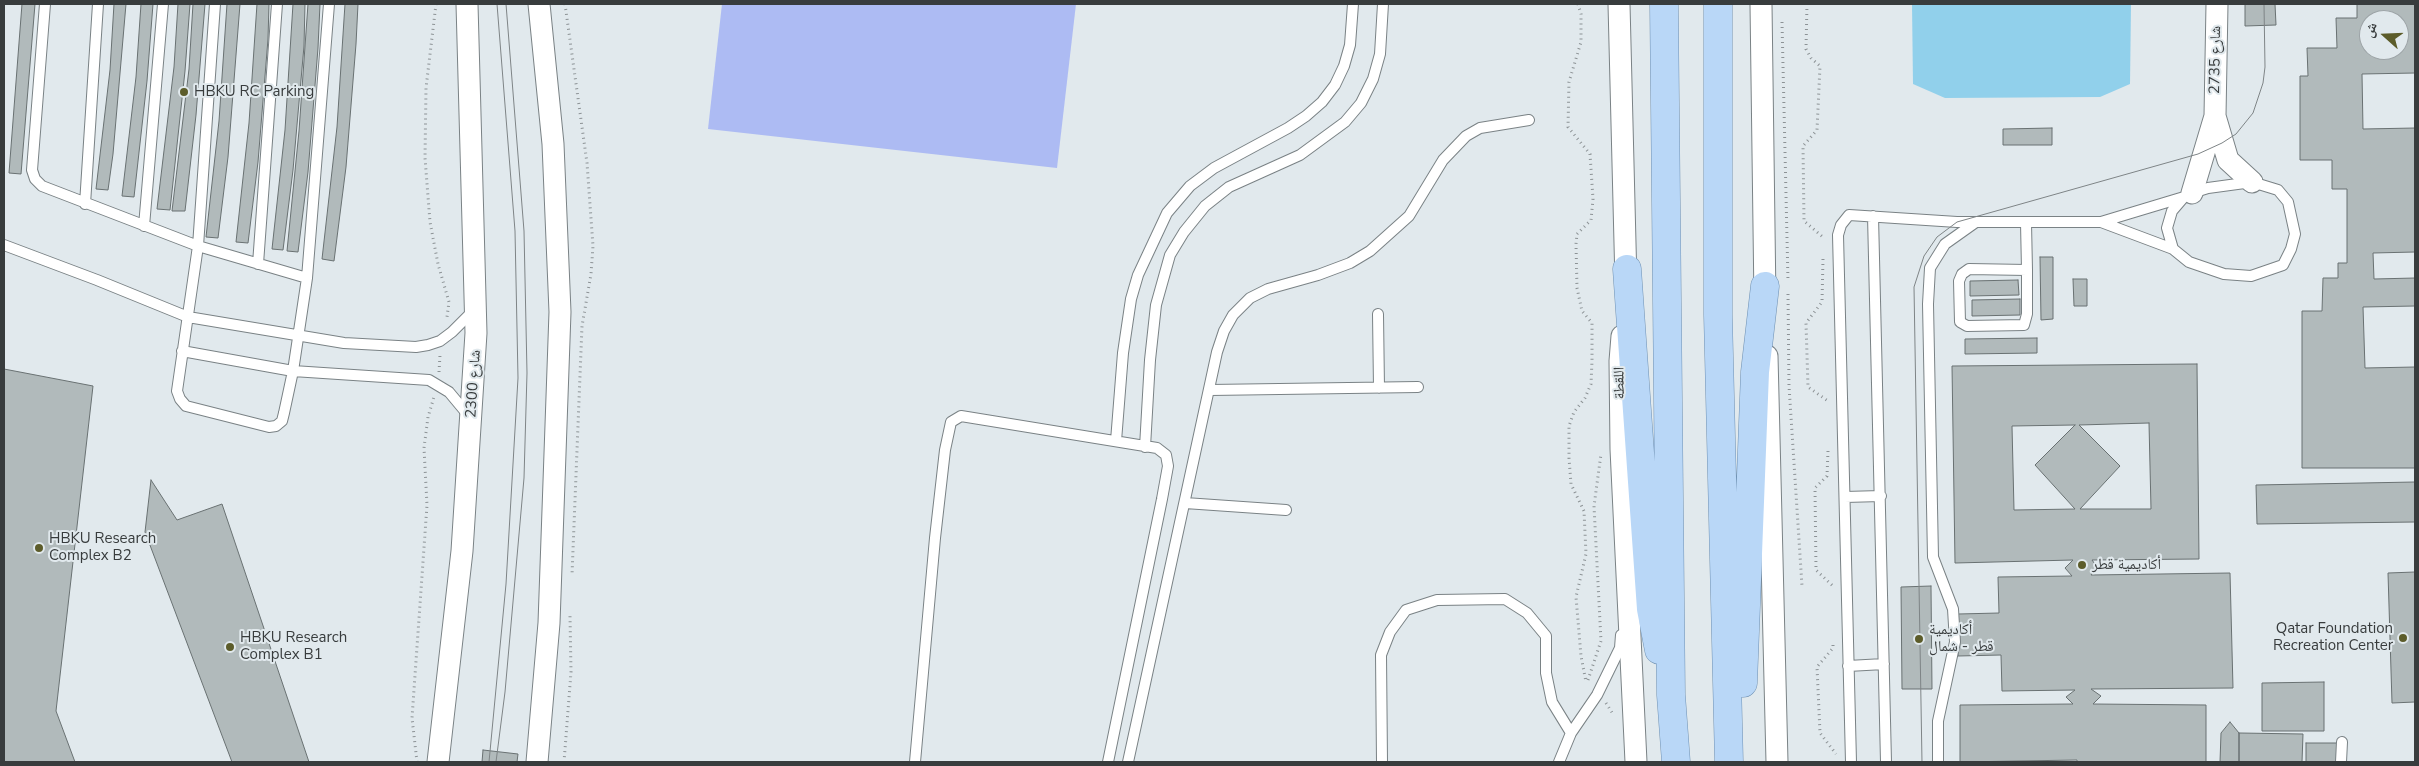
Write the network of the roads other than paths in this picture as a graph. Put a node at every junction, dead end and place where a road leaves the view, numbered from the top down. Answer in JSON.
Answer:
{"nodes":[{"id":1,"x":44,"y":4,"type":"edge"},
{"id":2,"x":98,"y":4,"type":"edge"},
{"id":3,"x":164,"y":4,"type":"edge"},
{"id":4,"x":215,"y":4,"type":"edge"},
{"id":5,"x":277,"y":4,"type":"edge"},
{"id":6,"x":329,"y":4,"type":"edge"},
{"id":7,"x":539,"y":4,"type":"edge"},
{"id":8,"x":1353,"y":4,"type":"edge"},
{"id":9,"x":1383,"y":4,"type":"edge"},
{"id":10,"x":1620,"y":4,"type":"edge"},
{"id":11,"x":1664,"y":4,"type":"edge"},
{"id":12,"x":1718,"y":4,"type":"edge"},
{"id":13,"x":1761,"y":4,"type":"edge"},
{"id":14,"x":2218,"y":4,"type":"edge"},
{"id":15,"x":463,"y":8,"type":"edge"},
{"id":16,"x":2215,"y":116,"type":"junction"},
{"id":17,"x":1529,"y":120,"type":"dead end"},
{"id":18,"x":2252,"y":182,"type":"junction"},
{"id":19,"x":2188,"y":195,"type":"junction"},
{"id":20,"x":85,"y":204,"type":"junction"},
{"id":21,"x":1873,"y":216,"type":"junction"},
{"id":22,"x":1977,"y":222,"type":"junction"},
{"id":23,"x":2101,"y":222,"type":"junction"},
{"id":24,"x":2026,"y":223,"type":"junction"},
{"id":25,"x":144,"y":226,"type":"junction"},
{"id":26,"x":4,"y":245,"type":"edge"},
{"id":27,"x":198,"y":246,"type":"junction"},
{"id":28,"x":2173,"y":250,"type":"junction"},
{"id":29,"x":258,"y":264,"type":"junction"},
{"id":30,"x":1627,"y":269,"type":"junction"},
{"id":31,"x":2027,"y":270,"type":"junction"},
{"id":32,"x":307,"y":278,"type":"junction"},
{"id":33,"x":1765,"y":286,"type":"junction"},
{"id":34,"x":475,"y":309,"type":"junction"},
{"id":35,"x":1378,"y":314,"type":"dead end"},
{"id":36,"x":188,"y":318,"type":"junction"},
{"id":37,"x":299,"y":336,"type":"junction"},
{"id":38,"x":182,"y":350,"type":"junction"},
{"id":39,"x":293,"y":371,"type":"junction"},
{"id":40,"x":1418,"y":387,"type":"dead end"},
{"id":41,"x":1379,"y":388,"type":"junction"},
{"id":42,"x":1210,"y":390,"type":"junction"},
{"id":43,"x":472,"y":418,"type":"junction"},
{"id":44,"x":1116,"y":441,"type":"junction"},
{"id":45,"x":1145,"y":446,"type":"junction"},
{"id":46,"x":1621,"y":449,"type":"junction"},
{"id":47,"x":1881,"y":496,"type":"junction"},
{"id":48,"x":1845,"y":497,"type":"junction"},
{"id":49,"x":1185,"y":503,"type":"junction"},
{"id":50,"x":1286,"y":510,"type":"dead end"},
{"id":51,"x":1884,"y":664,"type":"junction"},
{"id":52,"x":1848,"y":666,"type":"junction"},
{"id":53,"x":1671,"y":694,"type":"junction"},
{"id":54,"x":1571,"y":733,"type":"junction"},
{"id":55,"x":2342,"y":742,"type":"dead end"},
{"id":56,"x":438,"y":762,"type":"edge"},
{"id":57,"x":537,"y":762,"type":"edge"},
{"id":58,"x":916,"y":762,"type":"edge"},
{"id":59,"x":1108,"y":762,"type":"edge"},
{"id":60,"x":1128,"y":762,"type":"edge"},
{"id":61,"x":1382,"y":762,"type":"edge"},
{"id":62,"x":1559,"y":762,"type":"edge"},
{"id":63,"x":1636,"y":762,"type":"edge"},
{"id":64,"x":1676,"y":762,"type":"edge"},
{"id":65,"x":1729,"y":762,"type":"edge"},
{"id":66,"x":1738,"y":762,"type":"edge"},
{"id":67,"x":1777,"y":762,"type":"edge"},
{"id":68,"x":1850,"y":762,"type":"edge"},
{"id":69,"x":1886,"y":762,"type":"edge"},
{"id":70,"x":1938,"y":762,"type":"edge"},
{"id":71,"x":2341,"y":762,"type":"edge"}],
"edges":[{"from":1,"to":20,"type":"lane"},
{"from":2,"to":20,"type":"lane"},
{"from":3,"to":25,"type":"lane"},
{"from":4,"to":27,"type":"lane"},
{"from":5,"to":29,"type":"lane"},
{"from":6,"to":32,"type":"lane"},
{"from":7,"to":57,"type":"street"},
{"from":8,"to":44,"type":"lane"},
{"from":9,"to":45,"type":"lane"},
{"from":10,"to":30,"type":"street","name":"اللقطة"},
{"from":11,"to":53,"type":"main road"},
{"from":12,"to":65,"type":"main road"},
{"from":13,"to":33,"type":"street"},
{"from":14,"to":16,"type":"street","name":"شارع 2735"},
{"from":15,"to":34,"type":"street","name":"شارع 2300"},
{"from":16,"to":18,"type":"street","name":"شارع 2735"},
{"from":16,"to":19,"type":"street","name":"شارع 2735"},
{"from":17,"to":42,"type":"lane"},
{"from":18,"to":19,"type":"lane"},
{"from":18,"to":28,"type":"lane"},
{"from":19,"to":23,"type":"lane"},
{"from":19,"to":28,"type":"lane"},
{"from":20,"to":25,"type":"lane"},
{"from":21,"to":22,"type":"lane"},
{"from":21,"to":47,"type":"lane"},
{"from":21,"to":48,"type":"lane"},
{"from":22,"to":24,"type":"lane"},
{"from":22,"to":70,"type":"lane"},
{"from":23,"to":24,"type":"lane"},
{"from":23,"to":28,"type":"lane"},
{"from":24,"to":31,"type":"lane"},
{"from":25,"to":27,"type":"lane"},
{"from":26,"to":36,"type":"lane"},
{"from":27,"to":29,"type":"lane"},
{"from":27,"to":36,"type":"lane"},
{"from":29,"to":32,"type":"lane"},
{"from":30,"to":46,"type":"street","name":"اللقطة"},
{"from":30,"to":53,"type":"main road"},
{"from":31,"to":31,"type":"lane"},
{"from":32,"to":37,"type":"lane"},
{"from":33,"to":66,"type":"main road"},
{"from":33,"to":67,"type":"street"},
{"from":34,"to":37,"type":"lane"},
{"from":34,"to":43,"type":"street","name":"شارع 2300"},
{"from":35,"to":41,"type":"lane"},
{"from":36,"to":37,"type":"lane"},
{"from":36,"to":38,"type":"lane"},
{"from":37,"to":39,"type":"lane"},
{"from":38,"to":39,"type":"lane"},
{"from":38,"to":39,"type":"lane"},
{"from":39,"to":43,"type":"lane"},
{"from":40,"to":41,"type":"lane"},
{"from":41,"to":42,"type":"lane"},
{"from":42,"to":49,"type":"lane"},
{"from":43,"to":56,"type":"street","name":"شارع 2300"},
{"from":44,"to":45,"type":"lane"},
{"from":44,"to":58,"type":"lane"},
{"from":45,"to":59,"type":"lane"},
{"from":46,"to":54,"type":"lane"},
{"from":46,"to":63,"type":"street","name":"اللقطة"},
{"from":47,"to":48,"type":"lane"},
{"from":47,"to":51,"type":"lane"},
{"from":48,"to":52,"type":"lane"},
{"from":49,"to":50,"type":"lane"},
{"from":49,"to":60,"type":"lane"},
{"from":51,"to":52,"type":"lane"},
{"from":51,"to":69,"type":"lane"},
{"from":52,"to":68,"type":"lane"},
{"from":53,"to":64,"type":"main road"},
{"from":54,"to":61,"type":"lane"},
{"from":54,"to":62,"type":"lane"},
{"from":55,"to":71,"type":"lane"}]}
